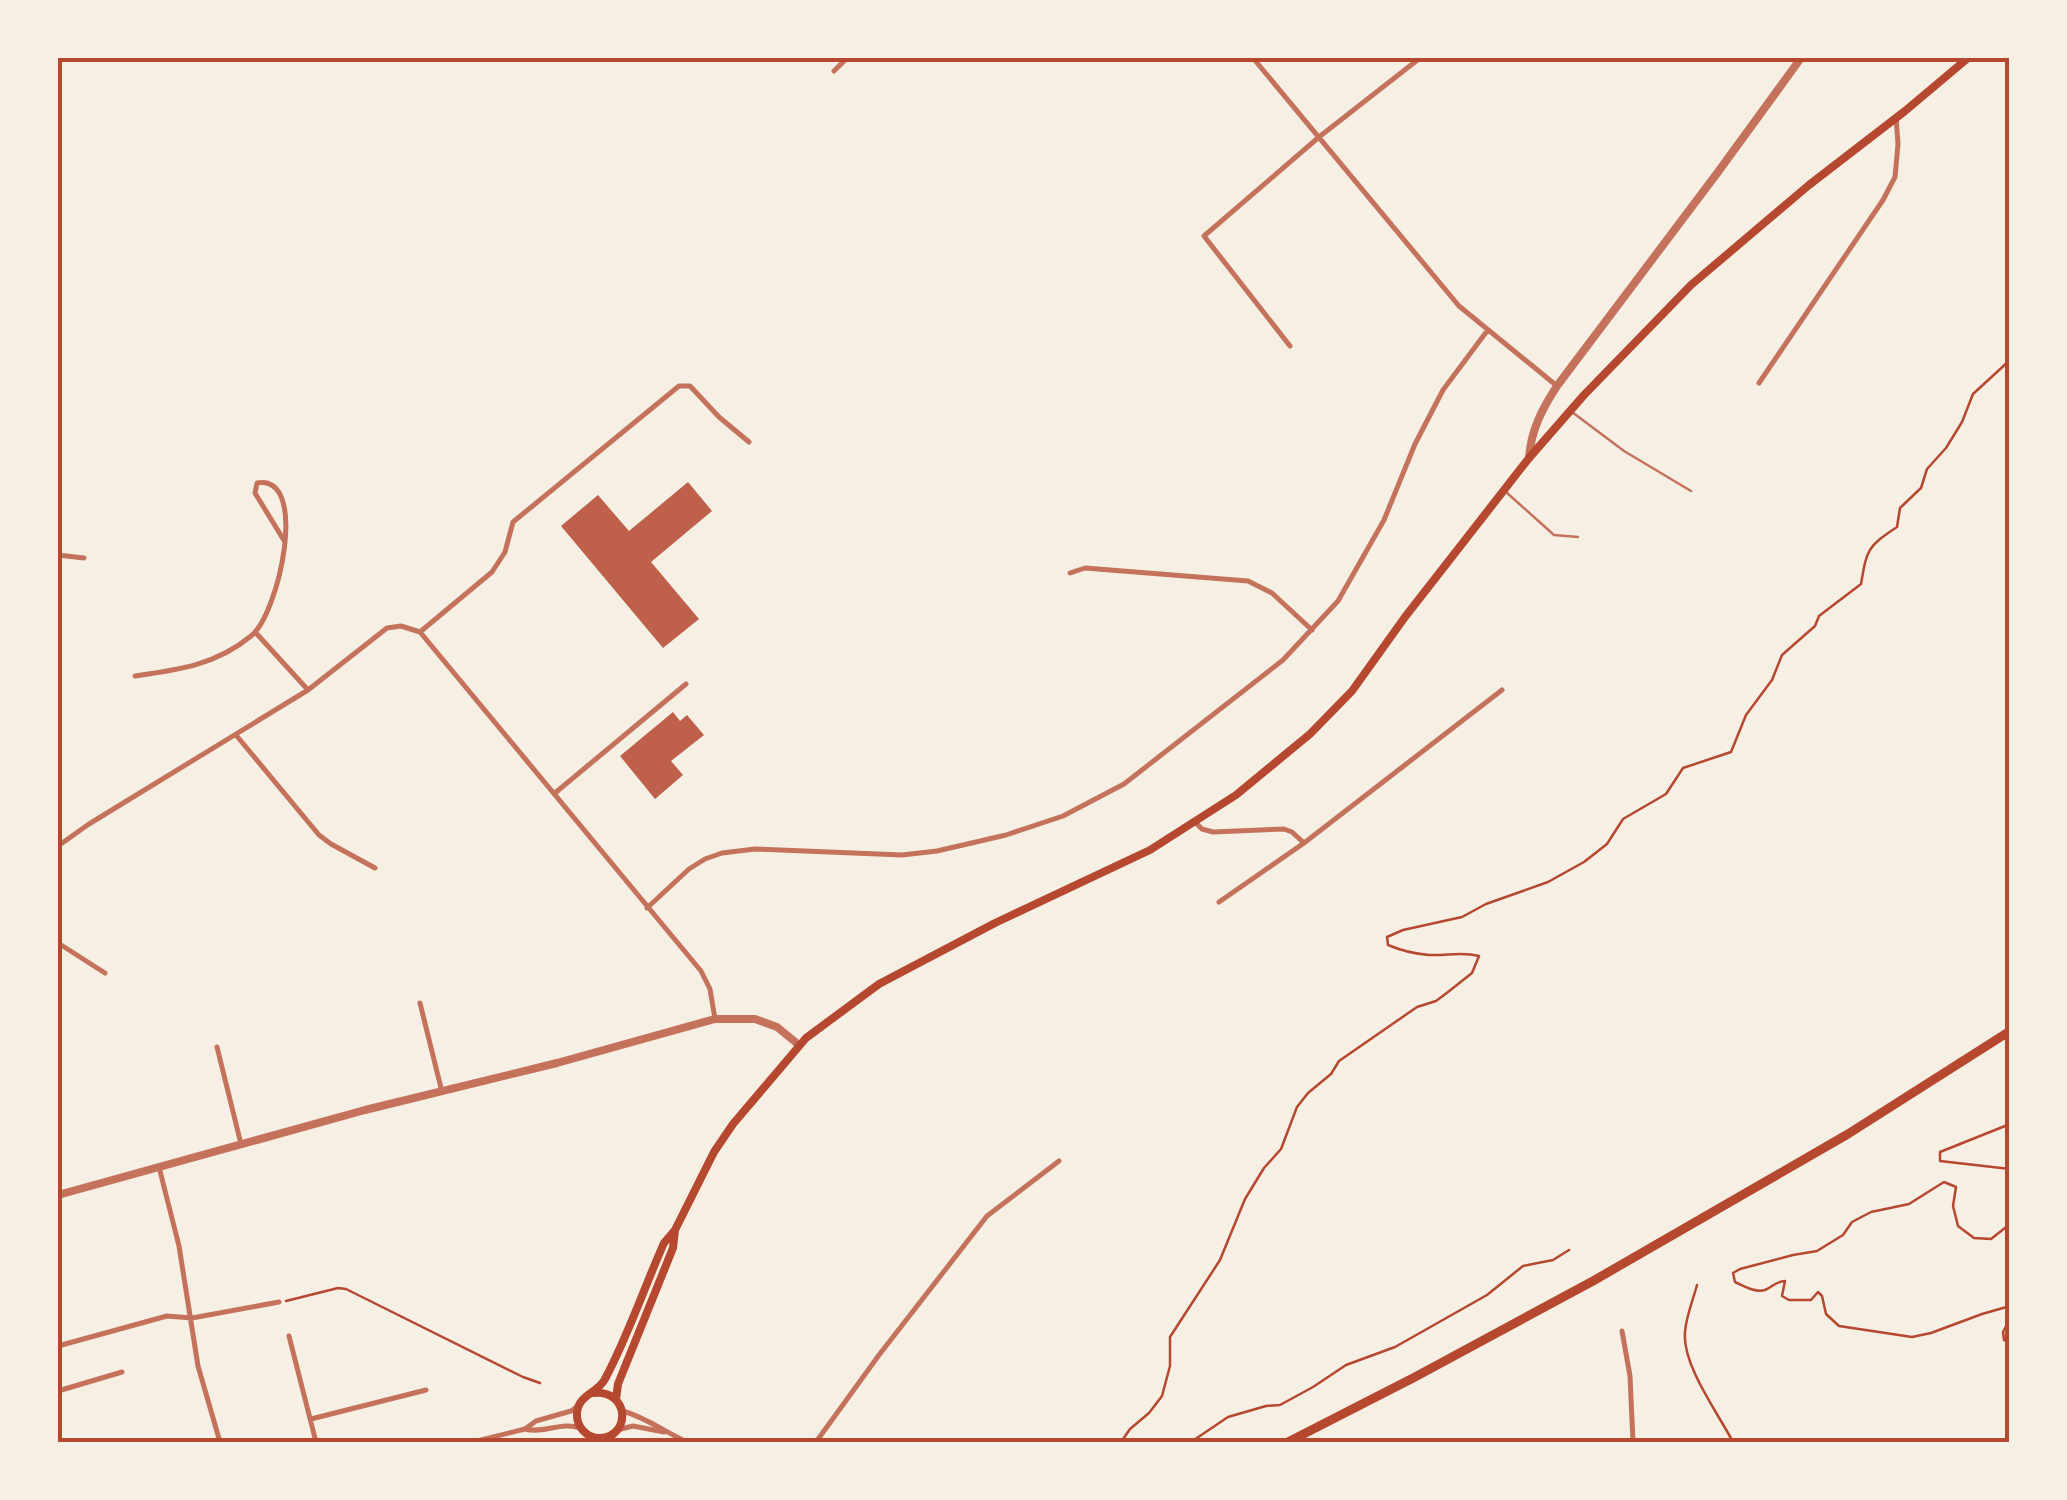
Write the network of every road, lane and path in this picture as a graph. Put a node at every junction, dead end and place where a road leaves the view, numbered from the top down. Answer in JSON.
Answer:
{"nodes":[{"id":1,"x":847,"y":58,"type":"edge"},
{"id":2,"x":1253,"y":58,"type":"edge"},
{"id":3,"x":1420,"y":58,"type":"edge"},
{"id":4,"x":1801,"y":58,"type":"edge"},
{"id":5,"x":1968,"y":58,"type":"edge"},
{"id":6,"x":834,"y":71,"type":"dead end"},
{"id":7,"x":1896,"y":118,"type":"junction"},
{"id":8,"x":1320,"y":138,"type":"junction"},
{"id":9,"x":1486,"y":330,"type":"junction"},
{"id":10,"x":1290,"y":346,"type":"dead end"},
{"id":11,"x":2010,"y":360,"type":"edge"},
{"id":12,"x":1758,"y":382,"type":"dead end"},
{"id":13,"x":1557,"y":386,"type":"junction"},
{"id":14,"x":1570,"y":411,"type":"junction"},
{"id":15,"x":749,"y":442,"type":"dead end"},
{"id":16,"x":1529,"y":458,"type":"junction"},
{"id":17,"x":1504,"y":491,"type":"junction"},
{"id":18,"x":1690,"y":491,"type":"dead end"},
{"id":19,"x":1578,"y":538,"type":"dead end"},
{"id":20,"x":285,"y":542,"type":"junction"},
{"id":21,"x":58,"y":556,"type":"edge"},
{"id":22,"x":84,"y":558,"type":"dead end"},
{"id":23,"x":1070,"y":572,"type":"dead end"},
{"id":24,"x":1312,"y":630,"type":"junction"},
{"id":25,"x":420,"y":632,"type":"junction"},
{"id":26,"x":256,"y":633,"type":"junction"},
{"id":27,"x":135,"y":676,"type":"dead end"},
{"id":28,"x":686,"y":684,"type":"dead end"},
{"id":29,"x":308,"y":690,"type":"junction"},
{"id":30,"x":1502,"y":690,"type":"dead end"},
{"id":31,"x":236,"y":735,"type":"junction"},
{"id":32,"x":555,"y":793,"type":"junction"},
{"id":33,"x":1196,"y":822,"type":"junction"},
{"id":34,"x":1304,"y":843,"type":"junction"},
{"id":35,"x":58,"y":846,"type":"edge"},
{"id":36,"x":375,"y":868,"type":"dead end"},
{"id":37,"x":1218,"y":902,"type":"dead end"},
{"id":38,"x":647,"y":908,"type":"junction"},
{"id":39,"x":58,"y":944,"type":"edge"},
{"id":40,"x":104,"y":974,"type":"dead end"},
{"id":41,"x":420,"y":1003,"type":"dead end"},
{"id":42,"x":716,"y":1019,"type":"junction"},
{"id":43,"x":2010,"y":1031,"type":"edge"},
{"id":44,"x":799,"y":1044,"type":"junction"},
{"id":45,"x":217,"y":1047,"type":"dead end"},
{"id":46,"x":442,"y":1092,"type":"junction"},
{"id":47,"x":2010,"y":1124,"type":"edge"},
{"id":48,"x":242,"y":1144,"type":"junction"},
{"id":49,"x":1060,"y":1161,"type":"dead end"},
{"id":50,"x":159,"y":1167,"type":"junction"},
{"id":51,"x":2010,"y":1169,"type":"edge"},
{"id":52,"x":58,"y":1195,"type":"edge"},
{"id":53,"x":2010,"y":1224,"type":"edge"},
{"id":54,"x":675,"y":1230,"type":"junction"},
{"id":55,"x":1568,"y":1250,"type":"dead end"},
{"id":56,"x":1697,"y":1285,"type":"dead end"},
{"id":57,"x":280,"y":1302,"type":"joint"},
{"id":58,"x":2010,"y":1306,"type":"edge"},
{"id":59,"x":192,"y":1318,"type":"junction"},
{"id":60,"x":2010,"y":1319,"type":"edge"},
{"id":61,"x":1622,"y":1331,"type":"dead end"},
{"id":62,"x":289,"y":1336,"type":"dead end"},
{"id":63,"x":2010,"y":1342,"type":"edge"},
{"id":64,"x":58,"y":1346,"type":"edge"},
{"id":65,"x":122,"y":1372,"type":"dead end"},
{"id":66,"x":540,"y":1382,"type":"dead end"},
{"id":67,"x":426,"y":1390,"type":"dead end"},
{"id":68,"x":58,"y":1391,"type":"edge"},
{"id":69,"x":594,"y":1392,"type":"junction"},
{"id":70,"x":616,"y":1399,"type":"junction"},
{"id":71,"x":578,"y":1405,"type":"junction"},
{"id":72,"x":622,"y":1411,"type":"junction"},
{"id":73,"x":1348,"y":1411,"type":"junction"},
{"id":74,"x":311,"y":1419,"type":"junction"},
{"id":75,"x":525,"y":1429,"type":"junction"},
{"id":76,"x":617,"y":1430,"type":"junction"},
{"id":77,"x":667,"y":1433,"type":"junction"},
{"id":78,"x":584,"y":1435,"type":"edge"},
{"id":79,"x":604,"y":1440,"type":"edge"},
{"id":80,"x":1630,"y":1441,"type":"edge"},
{"id":81,"x":220,"y":1442,"type":"edge"},
{"id":82,"x":316,"y":1442,"type":"edge"},
{"id":83,"x":474,"y":1442,"type":"edge"},
{"id":84,"x":687,"y":1442,"type":"edge"},
{"id":85,"x":816,"y":1442,"type":"edge"},
{"id":86,"x":1120,"y":1442,"type":"edge"},
{"id":87,"x":1190,"y":1442,"type":"edge"},
{"id":88,"x":1288,"y":1442,"type":"edge"},
{"id":89,"x":1298,"y":1442,"type":"edge"},
{"id":90,"x":1732,"y":1442,"type":"edge"}],
"edges":[{"from":1,"to":6,"type":"street"},
{"from":2,"to":8,"type":"street"},
{"from":3,"to":8,"type":"street"},
{"from":4,"to":13,"type":"street"},
{"from":5,"to":7,"type":"main road"},
{"from":7,"to":12,"type":"street"},
{"from":7,"to":14,"type":"main road"},
{"from":8,"to":9,"type":"street"},
{"from":8,"to":10,"type":"street"},
{"from":9,"to":13,"type":"street"},
{"from":9,"to":24,"type":"street"},
{"from":11,"to":86,"type":"path"},
{"from":13,"to":16,"type":"street"},
{"from":14,"to":16,"type":"main road"},
{"from":14,"to":18,"type":"lane"},
{"from":15,"to":25,"type":"street"},
{"from":16,"to":17,"type":"main road"},
{"from":17,"to":19,"type":"lane"},
{"from":17,"to":33,"type":"main road"},
{"from":20,"to":20,"type":"street"},
{"from":20,"to":26,"type":"street"},
{"from":21,"to":22,"type":"street"},
{"from":23,"to":24,"type":"street"},
{"from":24,"to":38,"type":"street"},
{"from":25,"to":29,"type":"street"},
{"from":25,"to":32,"type":"street"},
{"from":26,"to":27,"type":"street"},
{"from":26,"to":29,"type":"street"},
{"from":28,"to":32,"type":"street"},
{"from":29,"to":31,"type":"street"},
{"from":30,"to":34,"type":"street"},
{"from":31,"to":35,"type":"street"},
{"from":31,"to":36,"type":"street"},
{"from":32,"to":38,"type":"street"},
{"from":33,"to":34,"type":"street"},
{"from":33,"to":44,"type":"main road"},
{"from":34,"to":37,"type":"street"},
{"from":38,"to":42,"type":"street"},
{"from":39,"to":40,"type":"street"},
{"from":41,"to":46,"type":"street"},
{"from":42,"to":44,"type":"street"},
{"from":42,"to":46,"type":"street"},
{"from":43,"to":73,"type":"highway"},
{"from":44,"to":54,"type":"main road"},
{"from":45,"to":48,"type":"street"},
{"from":46,"to":48,"type":"street"},
{"from":47,"to":51,"type":"path"},
{"from":48,"to":50,"type":"street"},
{"from":49,"to":85,"type":"street"},
{"from":50,"to":52,"type":"street"},
{"from":50,"to":59,"type":"street"},
{"from":53,"to":58,"type":"path"},
{"from":54,"to":69,"type":"main road"},
{"from":54,"to":70,"type":"main road"},
{"from":55,"to":87,"type":"path"},
{"from":56,"to":90,"type":"path"},
{"from":57,"to":59,"type":"street"},
{"from":57,"to":66,"type":"path"},
{"from":59,"to":64,"type":"street"},
{"from":59,"to":81,"type":"street"},
{"from":60,"to":63,"type":"path"},
{"from":61,"to":80,"type":"street"},
{"from":62,"to":74,"type":"street"},
{"from":65,"to":68,"type":"street"},
{"from":67,"to":74,"type":"street"},
{"from":69,"to":70,"type":"main road"},
{"from":69,"to":71,"type":"main road"},
{"from":70,"to":72,"type":"main road"},
{"from":71,"to":75,"type":"street"},
{"from":71,"to":78,"type":"main road"},
{"from":72,"to":76,"type":"main road"},
{"from":72,"to":77,"type":"street"},
{"from":73,"to":88,"type":"highway"},
{"from":73,"to":89,"type":"highway"},
{"from":74,"to":82,"type":"street"},
{"from":75,"to":78,"type":"street"},
{"from":75,"to":83,"type":"street"},
{"from":76,"to":77,"type":"street"},
{"from":76,"to":79,"type":"main road"},
{"from":77,"to":84,"type":"street"},
{"from":78,"to":79,"type":"main road"}]}
